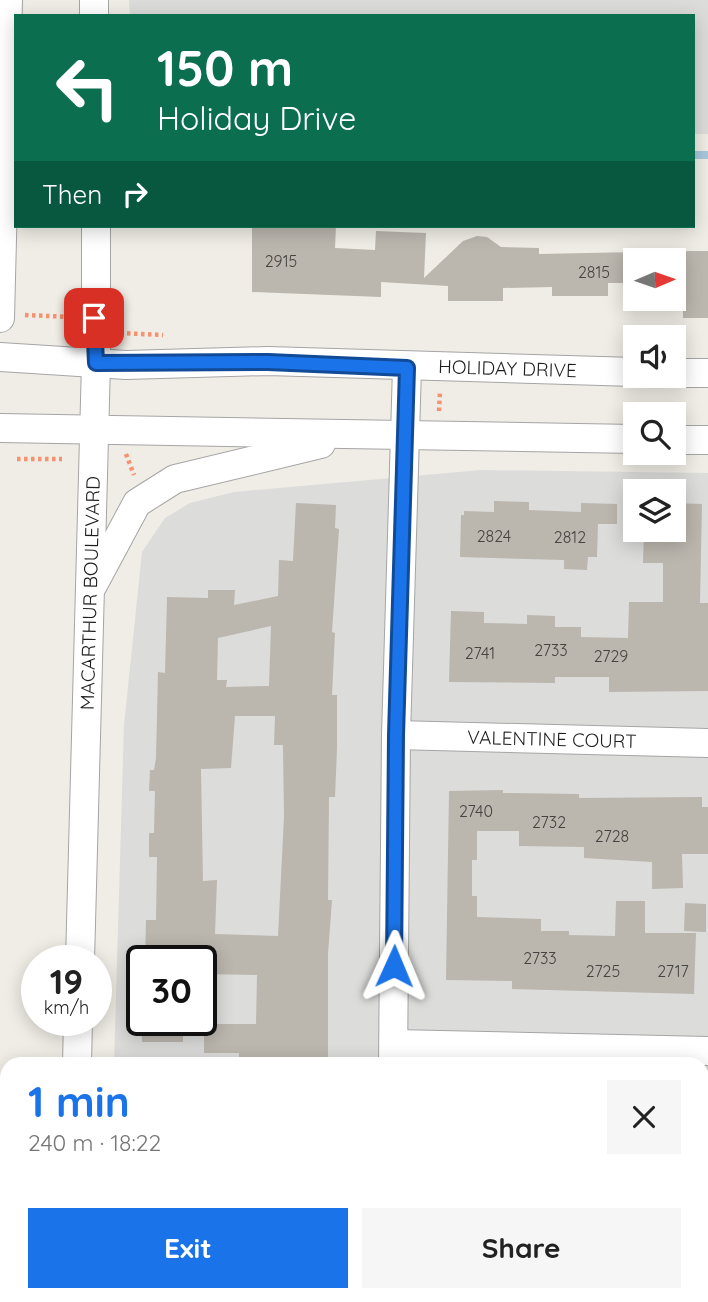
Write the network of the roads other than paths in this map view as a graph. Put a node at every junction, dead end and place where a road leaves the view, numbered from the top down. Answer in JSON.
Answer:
{"nodes":[{"id":1,"x":8,"y":0,"type":"edge"},
{"id":2,"x":96,"y":228,"type":"edge"},
{"id":3,"x":11,"y":316,"type":"edge"},
{"id":4,"x":0,"y":357,"type":"edge"},
{"id":5,"x":96,"y":363,"type":"junction"},
{"id":6,"x":407,"y":368,"type":"junction"},
{"id":7,"x":623,"y":372,"type":"edge"},
{"id":8,"x":686,"y":373,"type":"edge"},
{"id":9,"x":708,"y":373,"type":"edge"},
{"id":10,"x":0,"y":428,"type":"edge"},
{"id":11,"x":93,"y":429,"type":"junction"},
{"id":12,"x":357,"y":435,"type":"junction"},
{"id":13,"x":405,"y":435,"type":"junction"},
{"id":14,"x":623,"y":439,"type":"edge"},
{"id":15,"x":686,"y":440,"type":"edge"},
{"id":16,"x":708,"y":440,"type":"edge"},
{"id":17,"x":90,"y":590,"type":"junction"},
{"id":18,"x":396,"y":735,"type":"junction"},
{"id":19,"x":708,"y":743,"type":"edge"},
{"id":20,"x":79,"y":945,"type":"edge"},
{"id":21,"x":78,"y":1036,"type":"edge"},
{"id":22,"x":708,"y":1051,"type":"edge"},
{"id":23,"x":394,"y":1054,"type":"edge"},
{"id":24,"x":77,"y":1057,"type":"edge"}],
"edges":[{"from":1,"to":3,"type":"street"},
{"from":2,"to":5,"type":"street","name":"MACARTHUR BOULEVARD"},
{"from":4,"to":5,"type":"street","name":"HOLIDAY DRIVE"},
{"from":5,"to":6,"type":"street","name":"HOLIDAY DRIVE"},
{"from":5,"to":11,"type":"street","name":"MACARTHUR BOULEVARD"},
{"from":6,"to":7,"type":"street","name":"HOLIDAY DRIVE"},
{"from":6,"to":13,"type":"street"},
{"from":8,"to":9,"type":"street"},
{"from":10,"to":11,"type":"street"},
{"from":11,"to":12,"type":"street"},
{"from":11,"to":17,"type":"street","name":"MACARTHUR BOULEVARD"},
{"from":12,"to":13,"type":"street"},
{"from":12,"to":17,"type":"street"},
{"from":13,"to":14,"type":"street"},
{"from":13,"to":18,"type":"street"},
{"from":15,"to":16,"type":"street"},
{"from":17,"to":20,"type":"street","name":"MACARTHUR BOULEVARD"},
{"from":18,"to":19,"type":"street","name":"VALENTINE COURT"},
{"from":18,"to":23,"type":"street"},
{"from":21,"to":24,"type":"street"},
{"from":22,"to":23,"type":"street"}]}
